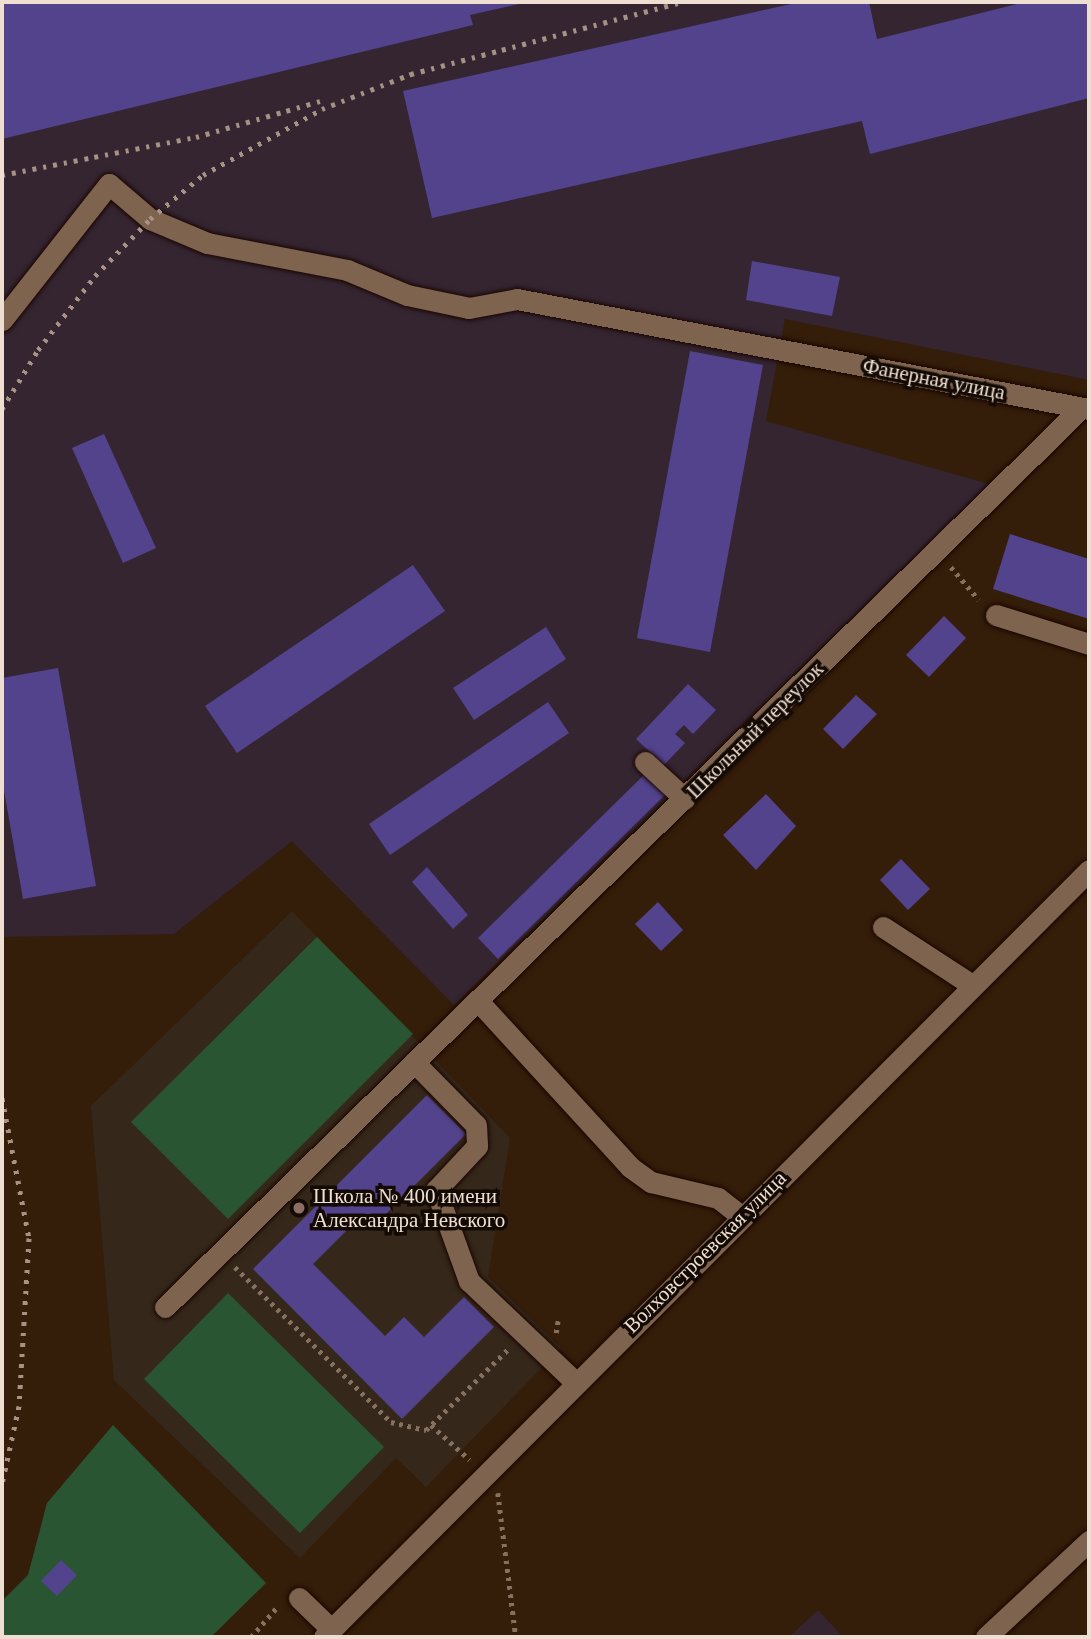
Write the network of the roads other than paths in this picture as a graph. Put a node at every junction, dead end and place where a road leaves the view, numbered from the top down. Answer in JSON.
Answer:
{"nodes":[{"id":1,"x":2,"y":320,"type":"edge"},
{"id":2,"x":1085,"y":408,"type":"edge"},
{"id":3,"x":996,"y":615,"type":"road end"},
{"id":4,"x":1089,"y":644,"type":"edge"},
{"id":5,"x":645,"y":762,"type":"dead end"},
{"id":6,"x":685,"y":799,"type":"junction"},
{"id":7,"x":1089,"y":870,"type":"edge"},
{"id":8,"x":883,"y":927,"type":"dead end"},
{"id":9,"x":972,"y":985,"type":"junction"},
{"id":10,"x":480,"y":1002,"type":"junction"},
{"id":11,"x":421,"y":1056,"type":"junction"},
{"id":12,"x":741,"y":1216,"type":"junction"},
{"id":13,"x":165,"y":1307,"type":"dead end"},
{"id":14,"x":575,"y":1382,"type":"junction"},
{"id":15,"x":1089,"y":1541,"type":"edge"},
{"id":16,"x":299,"y":1598,"type":"road end"},
{"id":17,"x":328,"y":1633,"type":"edge"},
{"id":18,"x":986,"y":1637,"type":"edge"}],
"edges":[{"from":1,"to":2,"type":"street","name":"Фанерная улица"},
{"from":2,"to":6,"type":"street","name":"Школьный переулок"},
{"from":3,"to":4,"type":"street"},
{"from":5,"to":6,"type":"street"},
{"from":6,"to":10,"type":"street","name":"Школьный переулок"},
{"from":7,"to":9,"type":"street","name":"Волховстроевская улица"},
{"from":8,"to":9,"type":"street"},
{"from":9,"to":12,"type":"street","name":"Волховстроевская улица"},
{"from":10,"to":11,"type":"street","name":"Школьный переулок"},
{"from":10,"to":12,"type":"street"},
{"from":11,"to":13,"type":"street","name":"Школьный переулок"},
{"from":11,"to":14,"type":"street"},
{"from":12,"to":14,"type":"street","name":"Волховстроевская улица"},
{"from":14,"to":17,"type":"street","name":"Волховстроевская улица"},
{"from":15,"to":18,"type":"street"},
{"from":16,"to":17,"type":"street"}]}
